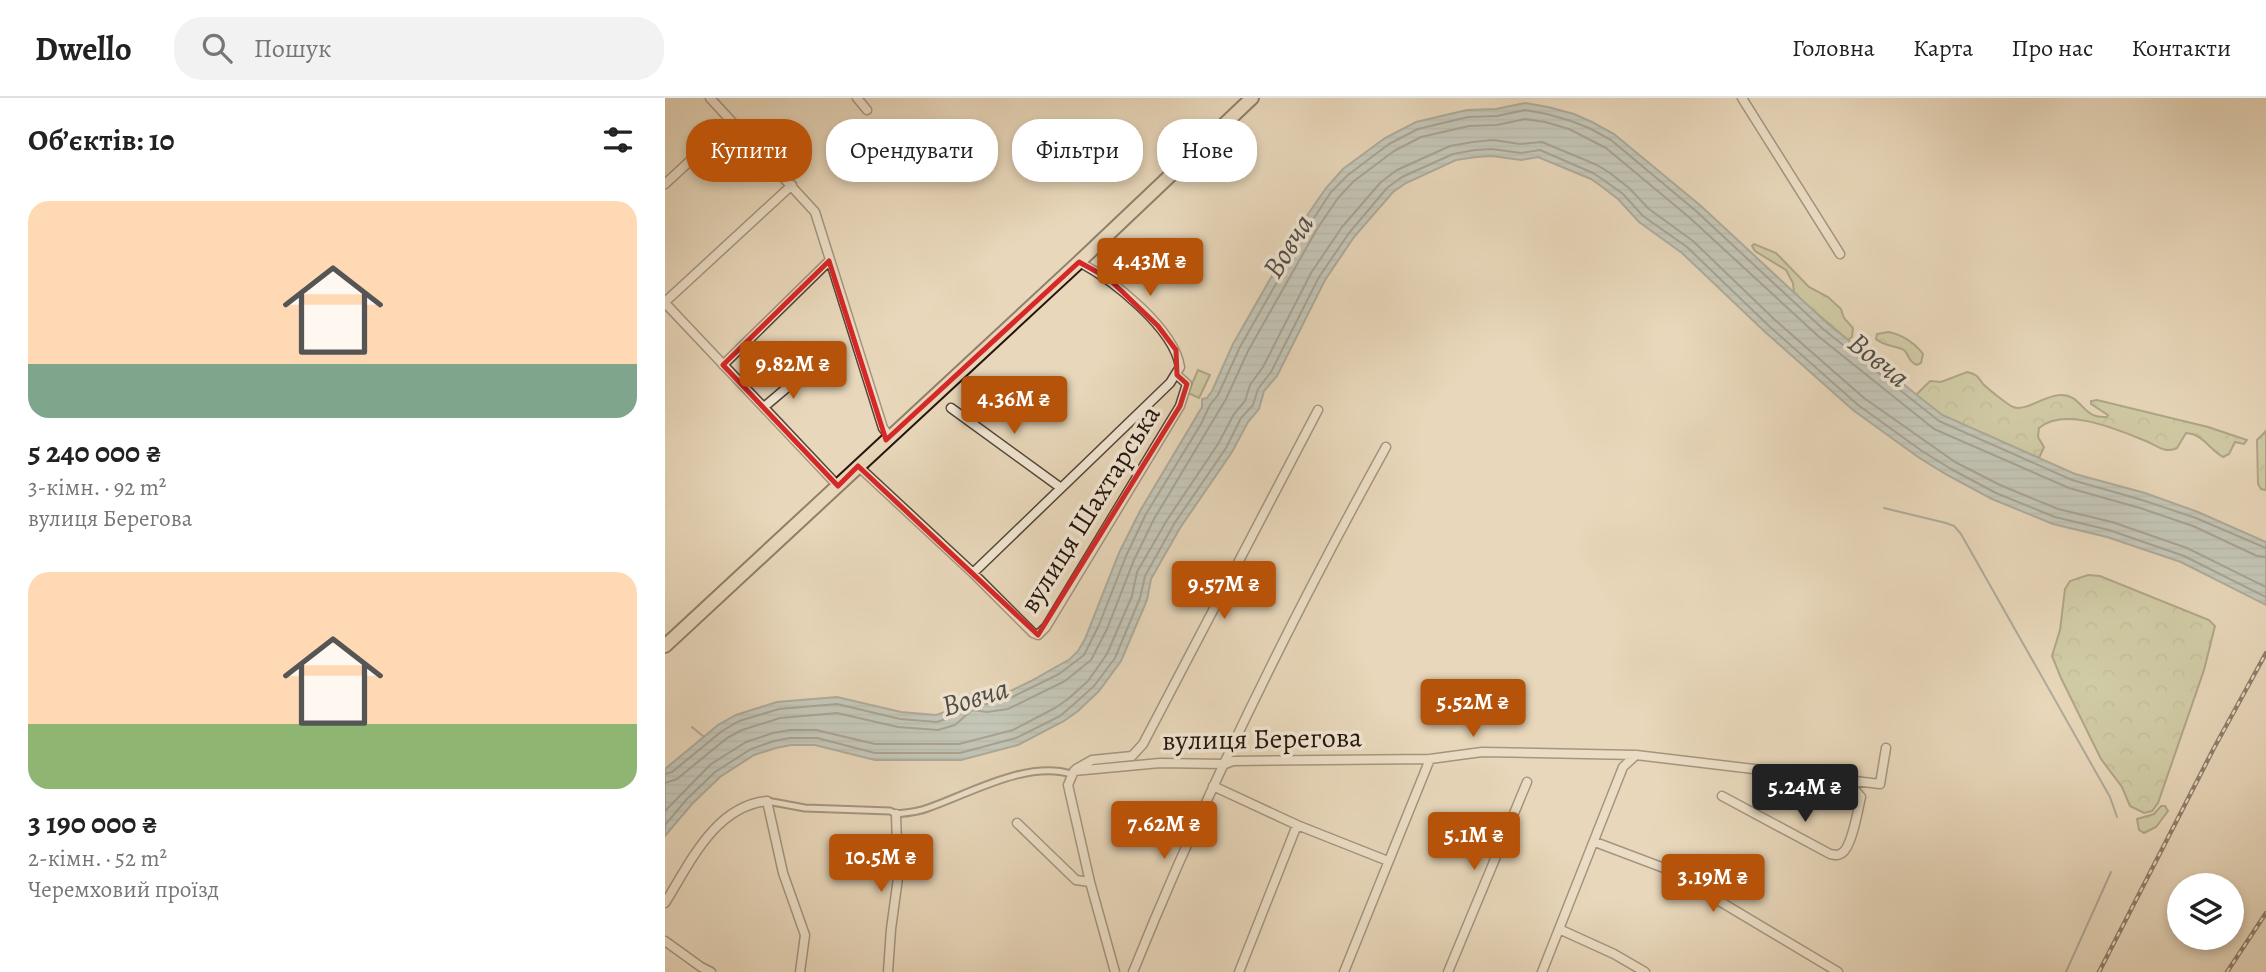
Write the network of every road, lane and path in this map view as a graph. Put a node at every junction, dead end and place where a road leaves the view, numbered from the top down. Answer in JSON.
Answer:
{"nodes":[{"id":1,"x":710,"y":98,"type":"edge"},
{"id":2,"x":857,"y":98,"type":"edge"},
{"id":3,"x":1252,"y":98,"type":"edge"},
{"id":4,"x":1742,"y":98,"type":"edge"},
{"id":5,"x":867,"y":110,"type":"dead end"},
{"id":6,"x":729,"y":119,"type":"edge"},
{"id":7,"x":686,"y":165,"type":"edge"},
{"id":8,"x":789,"y":182,"type":"edge"},
{"id":9,"x":665,"y":184,"type":"edge"},
{"id":10,"x":792,"y":185,"type":"junction"},
{"id":11,"x":1840,"y":254,"type":"dead end"},
{"id":12,"x":829,"y":261,"type":"junction"},
{"id":13,"x":1079,"y":262,"type":"junction"},
{"id":14,"x":665,"y":302,"type":"edge"},
{"id":15,"x":723,"y":365,"type":"junction"},
{"id":16,"x":1179,"y":371,"type":"junction"},
{"id":17,"x":803,"y":374,"type":"dead end"},
{"id":18,"x":764,"y":407,"type":"junction"},
{"id":19,"x":951,"y":408,"type":"dead end"},
{"id":20,"x":1318,"y":410,"type":"dead end"},
{"id":21,"x":890,"y":437,"type":"junction"},
{"id":22,"x":1386,"y":447,"type":"dead end"},
{"id":23,"x":858,"y":466,"type":"junction"},
{"id":24,"x":838,"y":486,"type":"junction"},
{"id":25,"x":1061,"y":488,"type":"junction"},
{"id":26,"x":973,"y":573,"type":"junction"},
{"id":27,"x":665,"y":646,"type":"edge"},
{"id":28,"x":1886,"y":748,"type":"dead end"},
{"id":29,"x":1636,"y":755,"type":"junction"},
{"id":30,"x":1430,"y":759,"type":"junction"},
{"id":31,"x":1224,"y":764,"type":"junction"},
{"id":32,"x":1072,"y":772,"type":"junction"},
{"id":33,"x":1847,"y":781,"type":"junction"},
{"id":34,"x":1527,"y":782,"type":"dead end"},
{"id":35,"x":1213,"y":786,"type":"junction"},
{"id":36,"x":1722,"y":796,"type":"dead end"},
{"id":37,"x":767,"y":801,"type":"junction"},
{"id":38,"x":895,"y":814,"type":"junction"},
{"id":39,"x":1017,"y":823,"type":"dead end"},
{"id":40,"x":1297,"y":825,"type":"junction"},
{"id":41,"x":1595,"y":842,"type":"junction"},
{"id":42,"x":1388,"y":861,"type":"junction"},
{"id":43,"x":1090,"y":882,"type":"junction"},
{"id":44,"x":665,"y":903,"type":"edge"},
{"id":45,"x":1559,"y":929,"type":"junction"},
{"id":46,"x":665,"y":941,"type":"edge"},
{"id":47,"x":711,"y":972,"type":"edge"},
{"id":48,"x":800,"y":972,"type":"edge"},
{"id":49,"x":888,"y":972,"type":"edge"},
{"id":50,"x":1115,"y":972,"type":"edge"},
{"id":51,"x":1133,"y":972,"type":"edge"},
{"id":52,"x":1239,"y":972,"type":"edge"},
{"id":53,"x":1344,"y":972,"type":"edge"},
{"id":54,"x":1448,"y":972,"type":"edge"},
{"id":55,"x":1542,"y":972,"type":"edge"},
{"id":56,"x":1645,"y":972,"type":"edge"},
{"id":57,"x":1838,"y":972,"type":"edge"}],
"edges":[{"from":1,"to":6,"type":"street"},
{"from":2,"to":5,"type":"street"},
{"from":3,"to":13,"type":"highway"},
{"from":4,"to":11,"type":"street"},
{"from":7,"to":9,"type":"street"},
{"from":8,"to":10,"type":"street"},
{"from":10,"to":12,"type":"street"},
{"from":10,"to":14,"type":"street"},
{"from":12,"to":15,"type":"street"},
{"from":12,"to":21,"type":"street"},
{"from":13,"to":16,"type":"street"},
{"from":13,"to":21,"type":"highway"},
{"from":14,"to":15,"type":"street"},
{"from":15,"to":18,"type":"street"},
{"from":16,"to":25,"type":"street"},
{"from":16,"to":26,"type":"street","name":"вулиця Шахтарська"},
{"from":17,"to":18,"type":"street"},
{"from":18,"to":24,"type":"street"},
{"from":19,"to":25,"type":"street"},
{"from":20,"to":32,"type":"street"},
{"from":21,"to":23,"type":"highway"},
{"from":22,"to":31,"type":"street"},
{"from":23,"to":24,"type":"highway"},
{"from":23,"to":26,"type":"street","name":"вулиця Шахтарська"},
{"from":24,"to":27,"type":"highway"},
{"from":25,"to":26,"type":"street"},
{"from":28,"to":33,"type":"street","name":"вулиця Берегова"},
{"from":29,"to":30,"type":"street","name":"вулиця Берегова"},
{"from":29,"to":33,"type":"street","name":"вулиця Берегова"},
{"from":29,"to":41,"type":"street"},
{"from":30,"to":31,"type":"street","name":"вулиця Берегова"},
{"from":30,"to":42,"type":"street"},
{"from":31,"to":32,"type":"street","name":"вулиця Берегова"},
{"from":31,"to":35,"type":"street"},
{"from":32,"to":38,"type":"street","name":"вулиця Берегова"},
{"from":32,"to":43,"type":"street"},
{"from":33,"to":36,"type":"street"},
{"from":34,"to":54,"type":"street"},
{"from":35,"to":40,"type":"street"},
{"from":35,"to":51,"type":"street"},
{"from":37,"to":38,"type":"street","name":"вулиця Берегова"},
{"from":37,"to":44,"type":"street"},
{"from":37,"to":48,"type":"street"},
{"from":38,"to":49,"type":"street"},
{"from":39,"to":43,"type":"street"},
{"from":40,"to":42,"type":"street"},
{"from":40,"to":52,"type":"street"},
{"from":41,"to":45,"type":"street"},
{"from":41,"to":57,"type":"street"},
{"from":42,"to":53,"type":"street"},
{"from":43,"to":50,"type":"street"},
{"from":45,"to":55,"type":"street"},
{"from":45,"to":56,"type":"street"},
{"from":46,"to":47,"type":"street"}]}
